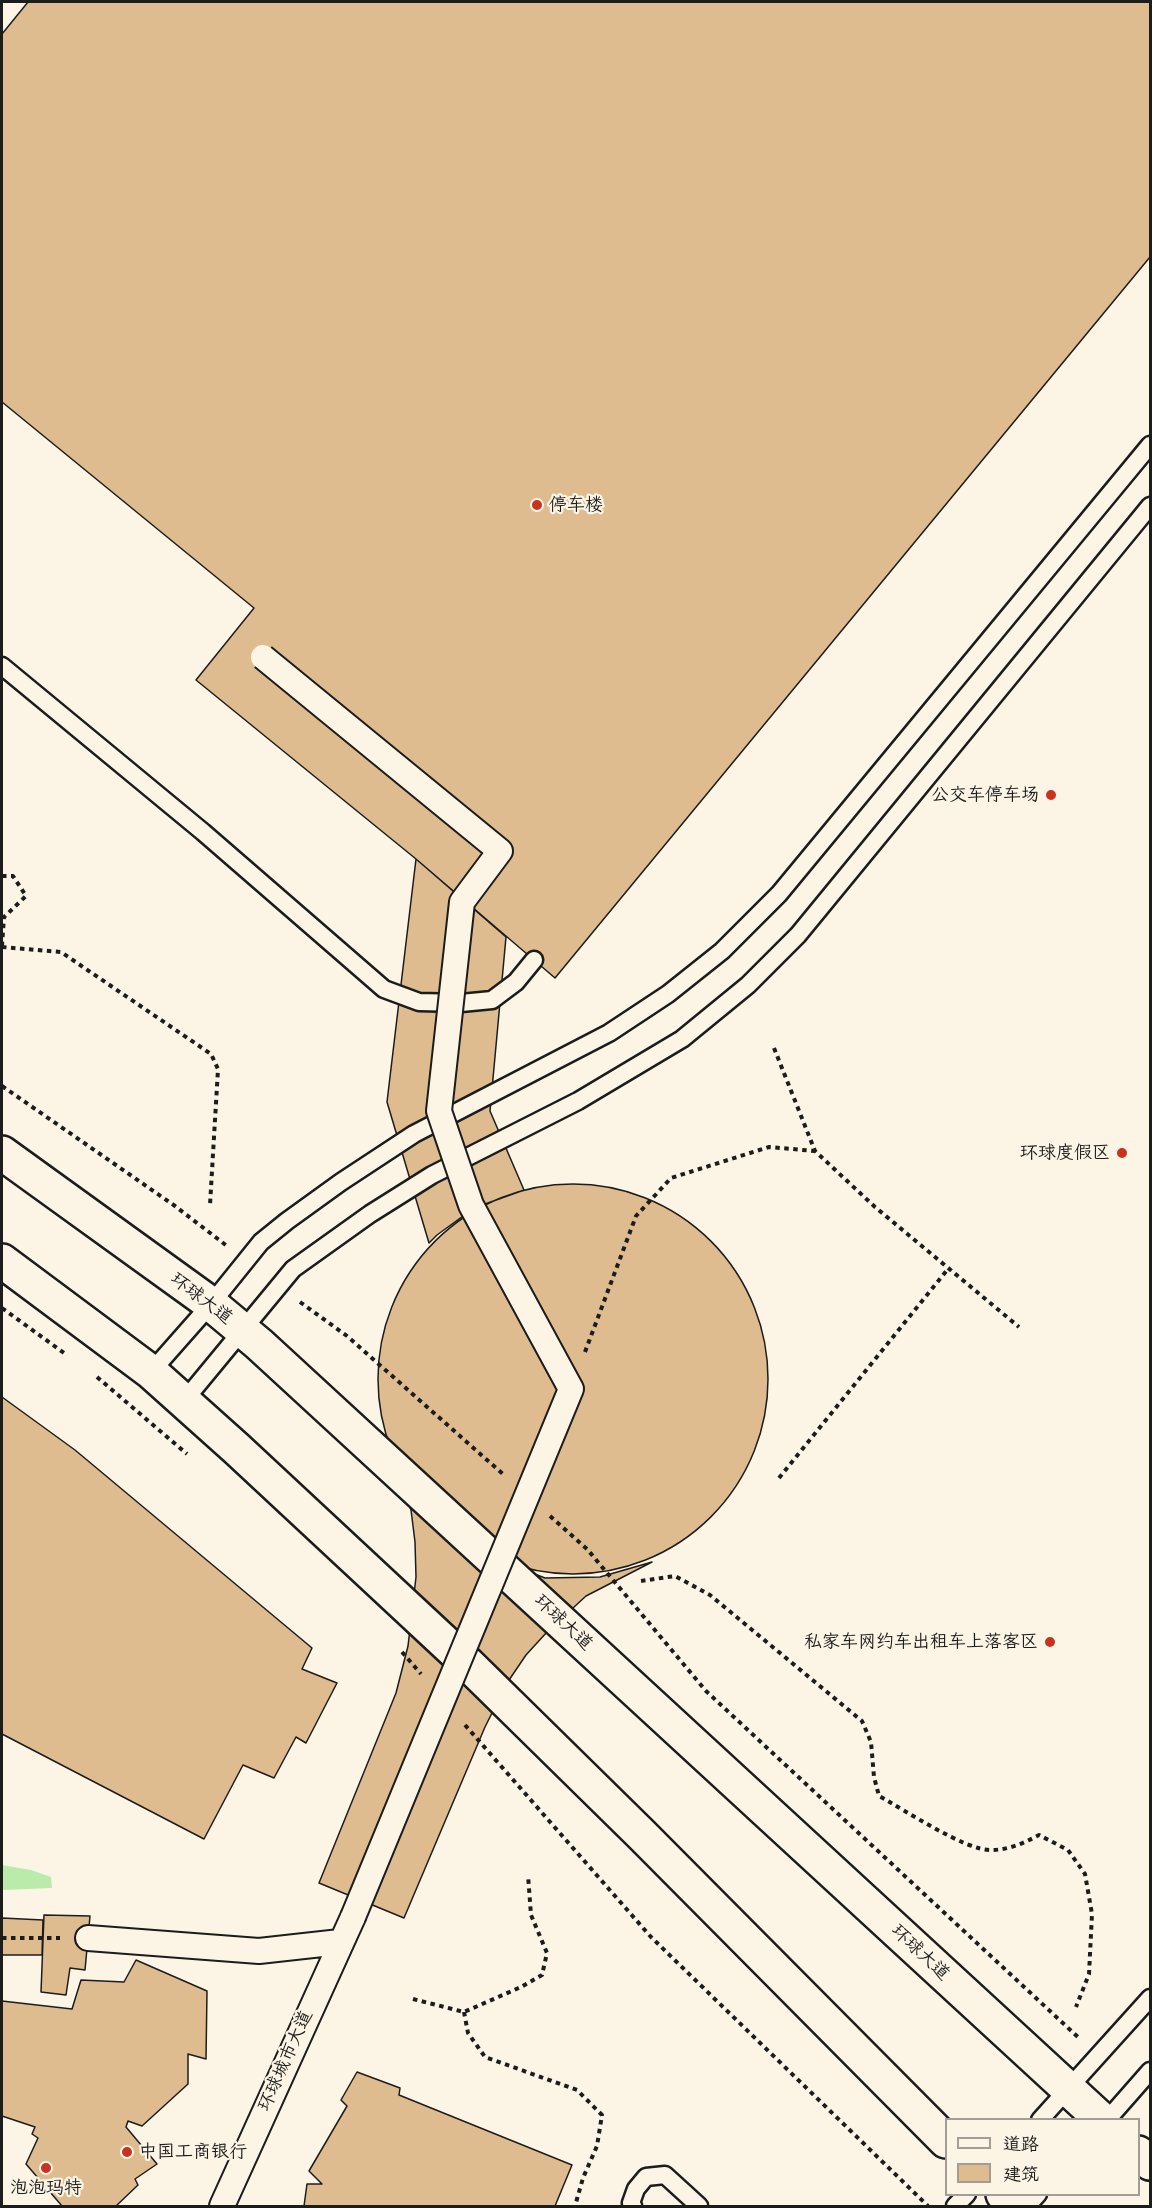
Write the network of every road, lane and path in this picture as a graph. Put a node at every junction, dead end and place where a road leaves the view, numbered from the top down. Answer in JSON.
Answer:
{"nodes":[{"id":1,"x":1150,"y":445,"type":"edge"},
{"id":2,"x":1150,"y":506,"type":"edge"},
{"id":3,"x":263,"y":657,"type":"dead end"},
{"id":4,"x":2,"y":666,"type":"edge"},
{"id":5,"x":2,"y":876,"type":"edge"},
{"id":6,"x":2,"y":947,"type":"edge"},
{"id":7,"x":534,"y":960,"type":"dead end"},
{"id":8,"x":774,"y":1048,"type":"dead end"},
{"id":9,"x":2,"y":1086,"type":"edge"},
{"id":10,"x":815,"y":1151,"type":"junction"},
{"id":11,"x":2,"y":1153,"type":"edge"},
{"id":12,"x":210,"y":1205,"type":"dead end"},
{"id":13,"x":245,"y":1260,"type":"junction"},
{"id":14,"x":2,"y":1261,"type":"edge"},
{"id":15,"x":948,"y":1269,"type":"junction"},
{"id":16,"x":279,"y":1286,"type":"junction"},
{"id":17,"x":211,"y":1304,"type":"junction"},
{"id":18,"x":2,"y":1308,"type":"edge"},
{"id":19,"x":1019,"y":1327,"type":"dead end"},
{"id":20,"x":243,"y":1331,"type":"junction"},
{"id":21,"x":69,"y":1357,"type":"dead end"},
{"id":22,"x":88,"y":1371,"type":"dead end"},
{"id":23,"x":151,"y":1372,"type":"junction"},
{"id":24,"x":572,"y":1389,"type":"junction"},
{"id":25,"x":184,"y":1401,"type":"junction"},
{"id":26,"x":190,"y":1456,"type":"dead end"},
{"id":27,"x":507,"y":1478,"type":"dead end"},
{"id":28,"x":779,"y":1479,"type":"dead end"},
{"id":29,"x":543,"y":1509,"type":"dead end"},
{"id":30,"x":641,"y":1581,"type":"dead end"},
{"id":31,"x":400,"y":1650,"type":"dead end"},
{"id":32,"x":424,"y":1678,"type":"dead end"},
{"id":33,"x":462,"y":1723,"type":"dead end"},
{"id":34,"x":528,"y":1875,"type":"dead end"},
{"id":35,"x":2,"y":1938,"type":"edge"},
{"id":36,"x":88,"y":1938,"type":"joint"},
{"id":37,"x":340,"y":1942,"type":"junction"},
{"id":38,"x":1150,"y":1998,"type":"edge"},
{"id":39,"x":413,"y":1999,"type":"dead end"},
{"id":40,"x":1076,"y":2007,"type":"dead end"},
{"id":41,"x":464,"y":2012,"type":"junction"},
{"id":42,"x":1098,"y":2057,"type":"junction"},
{"id":43,"x":1150,"y":2071,"type":"edge"},
{"id":44,"x":1069,"y":2089,"type":"junction"},
{"id":45,"x":1042,"y":2118,"type":"edge"},
{"id":46,"x":1100,"y":2118,"type":"edge"},
{"id":47,"x":1109,"y":2118,"type":"edge"},
{"id":48,"x":945,"y":2140,"type":"edge"},
{"id":49,"x":222,"y":2206,"type":"edge"},
{"id":50,"x":575,"y":2206,"type":"edge"},
{"id":51,"x":633,"y":2206,"type":"edge"},
{"id":52,"x":699,"y":2206,"type":"edge"},
{"id":53,"x":928,"y":2206,"type":"edge"}],
"edges":[{"from":1,"to":13,"type":"lane"},
{"from":2,"to":16,"type":"lane"},
{"from":3,"to":24,"type":"street","bridge":true},
{"from":4,"to":7,"type":"lane"},
{"from":5,"to":6,"type":"path"},
{"from":6,"to":12,"type":"path"},
{"from":8,"to":10,"type":"path"},
{"from":9,"to":13,"type":"path"},
{"from":10,"to":15,"type":"path"},
{"from":10,"to":24,"type":"path"},
{"from":11,"to":17,"type":"main road","name":"环球大道"},
{"from":13,"to":17,"type":"lane"},
{"from":14,"to":23,"type":"main road"},
{"from":15,"to":19,"type":"path"},
{"from":15,"to":28,"type":"path"},
{"from":16,"to":20,"type":"lane"},
{"from":16,"to":27,"type":"path"},
{"from":17,"to":20,"type":"main road","name":"环球大道"},
{"from":17,"to":23,"type":"lane"},
{"from":18,"to":21,"type":"path"},
{"from":20,"to":25,"type":"lane"},
{"from":20,"to":44,"type":"main road","name":"环球大道"},
{"from":22,"to":26,"type":"path"},
{"from":23,"to":25,"type":"main road"},
{"from":24,"to":37,"type":"street","name":"环球城市大道","bridge":true},
{"from":25,"to":48,"type":"main road"},
{"from":29,"to":42,"type":"path"},
{"from":30,"to":40,"type":"path"},
{"from":31,"to":32,"type":"path"},
{"from":33,"to":53,"type":"path"},
{"from":34,"to":41,"type":"path"},
{"from":35,"to":36,"type":"path"},
{"from":36,"to":37,"type":"street"},
{"from":37,"to":49,"type":"street","name":"环球城市大道"},
{"from":38,"to":42,"type":"lane"},
{"from":39,"to":41,"type":"path"},
{"from":41,"to":50,"type":"path"},
{"from":42,"to":44,"type":"lane"},
{"from":43,"to":47,"type":"lane"},
{"from":44,"to":45,"type":"lane"},
{"from":44,"to":46,"type":"main road","name":"环球大道"},
{"from":51,"to":52,"type":"lane"}]}
